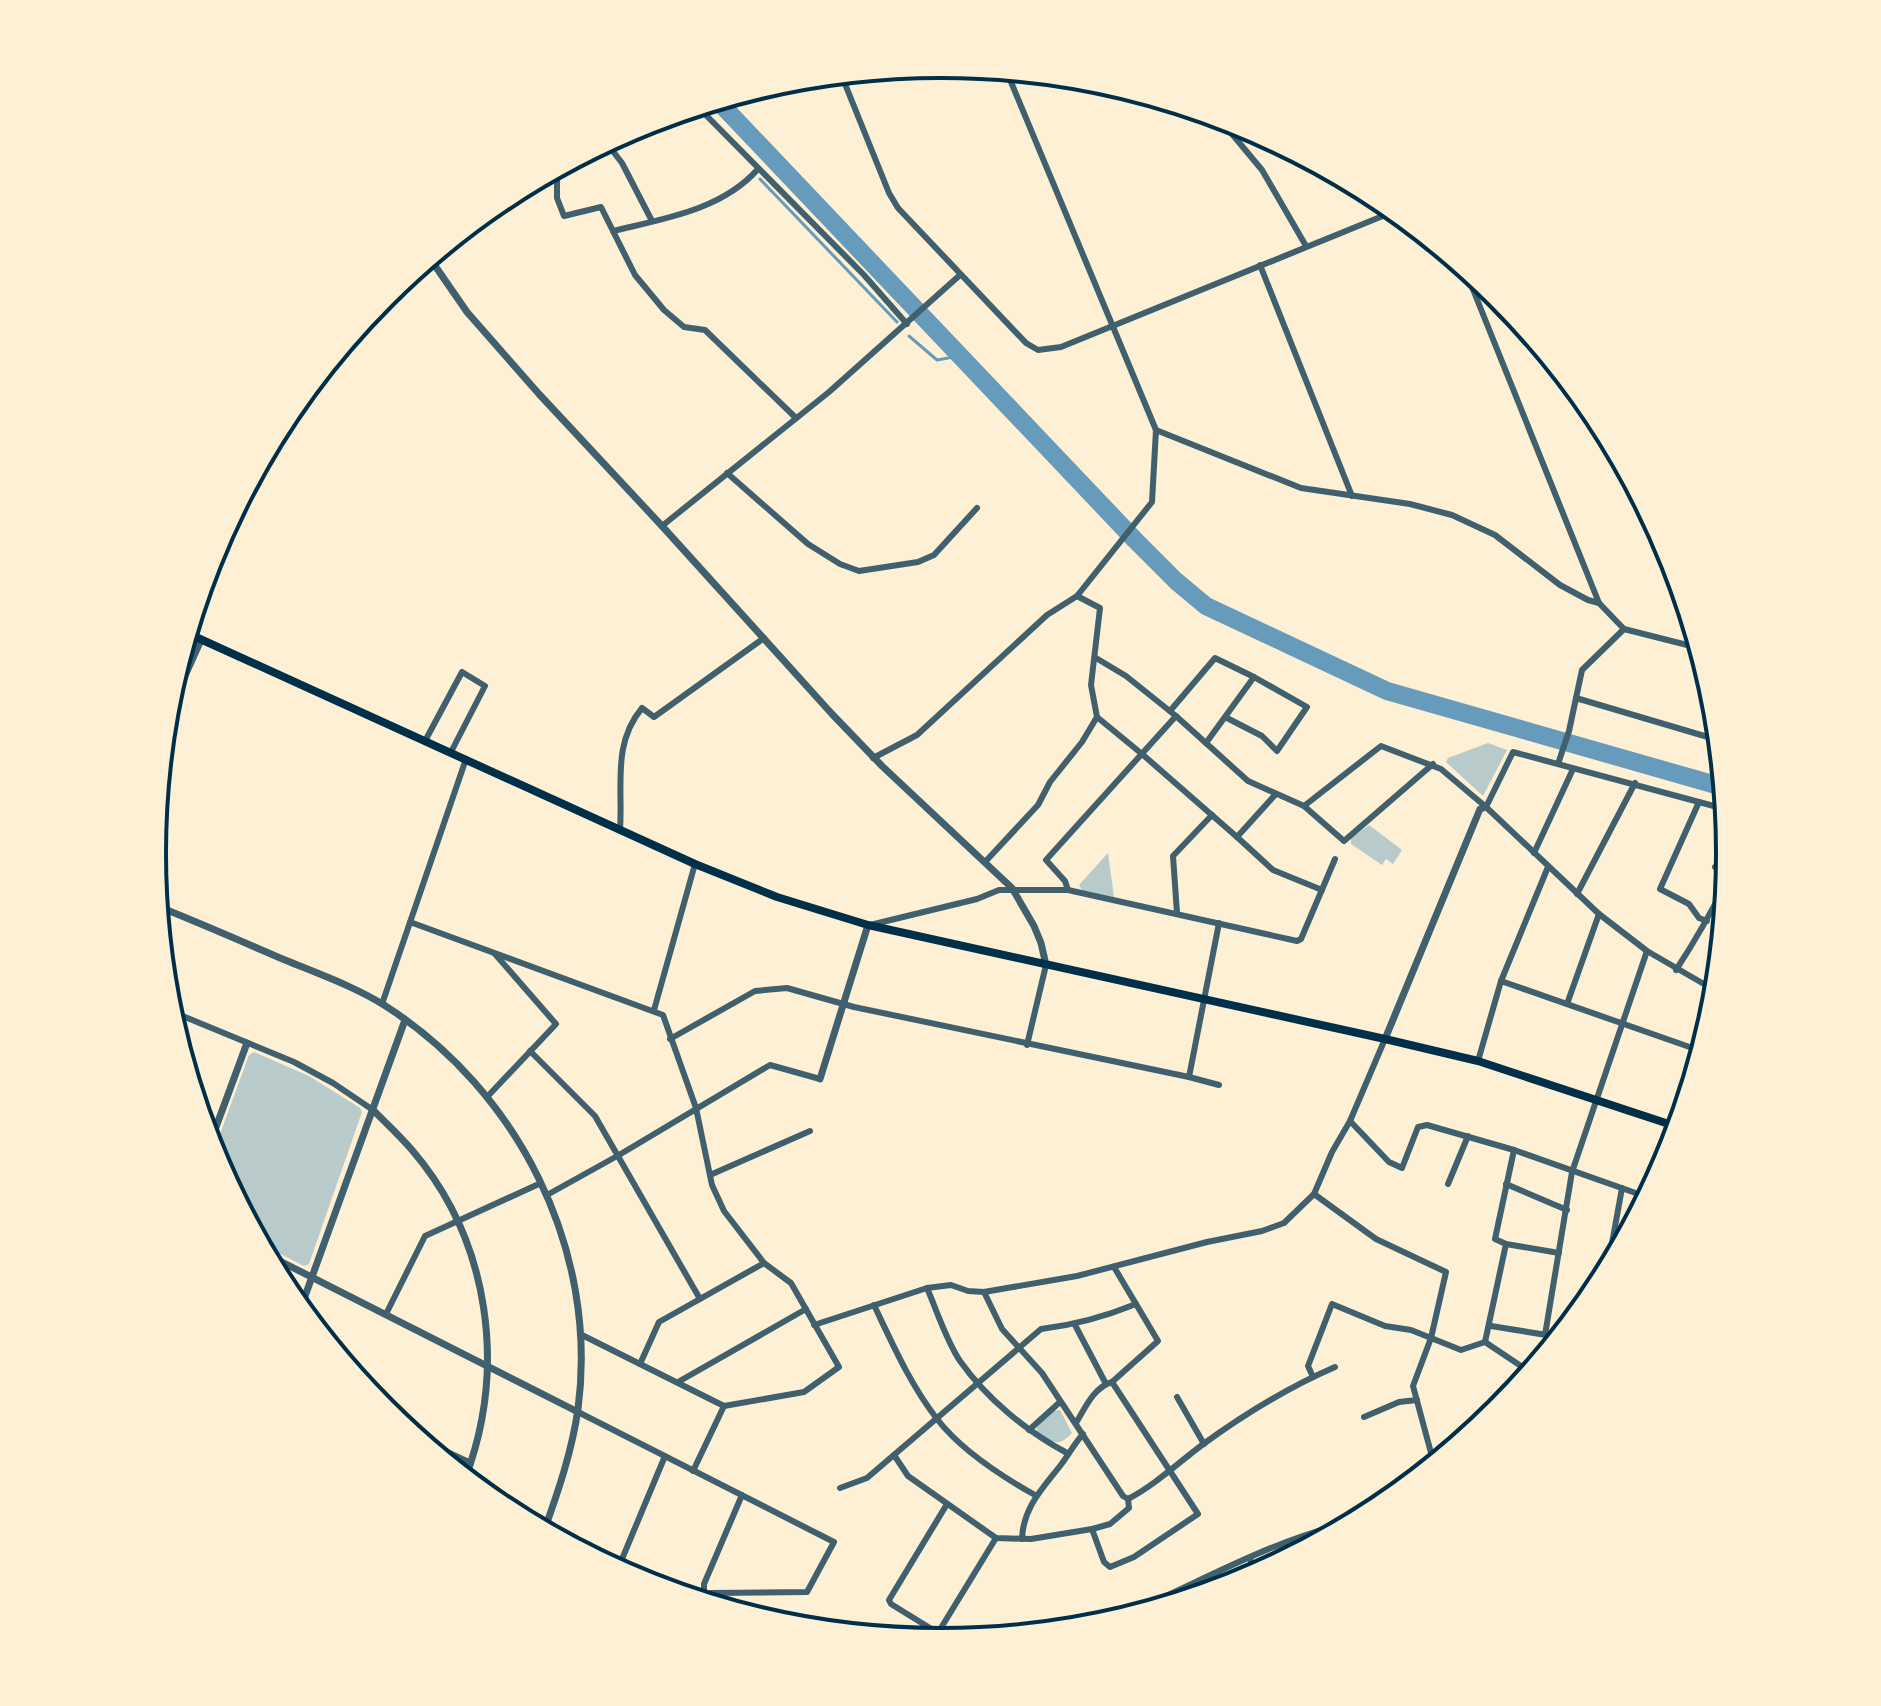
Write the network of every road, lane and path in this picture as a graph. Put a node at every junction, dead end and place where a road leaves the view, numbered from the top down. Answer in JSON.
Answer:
{"nodes":[{"id":1,"x":1011,"y":82,"type":"edge"},
{"id":2,"x":845,"y":84,"type":"edge"},
{"id":3,"x":705,"y":115,"type":"edge"},
{"id":4,"x":1233,"y":136,"type":"edge"},
{"id":5,"x":613,"y":151,"type":"edge"},
{"id":6,"x":758,"y":169,"type":"junction"},
{"id":7,"x":557,"y":180,"type":"edge"},
{"id":8,"x":1381,"y":216,"type":"edge"},
{"id":9,"x":652,"y":221,"type":"junction"},
{"id":10,"x":613,"y":231,"type":"junction"},
{"id":11,"x":1306,"y":246,"type":"junction"},
{"id":12,"x":1260,"y":265,"type":"junction"},
{"id":13,"x":435,"y":266,"type":"edge"},
{"id":14,"x":960,"y":275,"type":"junction"},
{"id":15,"x":1474,"y":291,"type":"edge"},
{"id":16,"x":909,"y":322,"type":"junction"},
{"id":17,"x":1114,"y":327,"type":"junction"},
{"id":18,"x":796,"y":418,"type":"junction"},
{"id":19,"x":1156,"y":430,"type":"junction"},
{"id":20,"x":727,"y":473,"type":"junction"},
{"id":21,"x":1352,"y":496,"type":"junction"},
{"id":22,"x":977,"y":508,"type":"dead end"},
{"id":23,"x":662,"y":526,"type":"junction"},
{"id":24,"x":1077,"y":596,"type":"junction"},
{"id":25,"x":1599,"y":603,"type":"junction"},
{"id":26,"x":1624,"y":629,"type":"junction"},
{"id":27,"x":196,"y":638,"type":"edge"},
{"id":28,"x":764,"y":638,"type":"junction"},
{"id":29,"x":201,"y":640,"type":"junction"},
{"id":30,"x":1687,"y":645,"type":"edge"},
{"id":31,"x":1096,"y":658,"type":"junction"},
{"id":32,"x":188,"y":669,"type":"edge"},
{"id":33,"x":1254,"y":677,"type":"junction"},
{"id":34,"x":1576,"y":698,"type":"junction"},
{"id":35,"x":1170,"y":711,"type":"junction"},
{"id":36,"x":1176,"y":716,"type":"junction"},
{"id":37,"x":1097,"y":717,"type":"junction"},
{"id":38,"x":1225,"y":717,"type":"junction"},
{"id":39,"x":1707,"y":737,"type":"edge"},
{"id":40,"x":425,"y":741,"type":"junction"},
{"id":41,"x":1206,"y":743,"type":"junction"},
{"id":42,"x":451,"y":752,"type":"junction"},
{"id":43,"x":1142,"y":754,"type":"junction"},
{"id":44,"x":873,"y":758,"type":"junction"},
{"id":45,"x":466,"y":759,"type":"junction"},
{"id":46,"x":1433,"y":764,"type":"junction"},
{"id":47,"x":1558,"y":764,"type":"junction"},
{"id":48,"x":1573,"y":769,"type":"junction"},
{"id":49,"x":1635,"y":783,"type":"junction"},
{"id":50,"x":1275,"y":795,"type":"junction"},
{"id":51,"x":1699,"y":802,"type":"junction"},
{"id":52,"x":1304,"y":806,"type":"junction"},
{"id":53,"x":1714,"y":806,"type":"edge"},
{"id":54,"x":1486,"y":807,"type":"junction"},
{"id":55,"x":1212,"y":815,"type":"junction"},
{"id":56,"x":620,"y":830,"type":"junction"},
{"id":57,"x":1237,"y":837,"type":"junction"},
{"id":58,"x":1534,"y":853,"type":"junction"},
{"id":59,"x":1335,"y":859,"type":"dead end"},
{"id":60,"x":985,"y":862,"type":"junction"},
{"id":61,"x":695,"y":864,"type":"junction"},
{"id":62,"x":1548,"y":867,"type":"junction"},
{"id":63,"x":1012,"y":888,"type":"junction"},
{"id":64,"x":1068,"y":890,"type":"junction"},
{"id":65,"x":1322,"y":890,"type":"junction"},
{"id":66,"x":1577,"y":894,"type":"junction"},
{"id":67,"x":1714,"y":908,"type":"edge"},
{"id":68,"x":168,"y":910,"type":"edge"},
{"id":69,"x":1177,"y":913,"type":"junction"},
{"id":70,"x":1599,"y":914,"type":"junction"},
{"id":71,"x":1707,"y":921,"type":"junction"},
{"id":72,"x":410,"y":922,"type":"junction"},
{"id":73,"x":1219,"y":923,"type":"junction"},
{"id":74,"x":868,"y":925,"type":"junction"},
{"id":75,"x":1647,"y":951,"type":"junction"},
{"id":76,"x":494,"y":952,"type":"junction"},
{"id":77,"x":1046,"y":965,"type":"junction"},
{"id":78,"x":1676,"y":970,"type":"junction"},
{"id":79,"x":1501,"y":981,"type":"junction"},
{"id":80,"x":1704,"y":985,"type":"edge"},
{"id":81,"x":1202,"y":999,"type":"junction"},
{"id":82,"x":382,"y":1004,"type":"junction"},
{"id":83,"x":845,"y":1004,"type":"junction"},
{"id":84,"x":1567,"y":1004,"type":"junction"},
{"id":85,"x":654,"y":1010,"type":"junction"},
{"id":86,"x":183,"y":1017,"type":"edge"},
{"id":87,"x":405,"y":1020,"type":"junction"},
{"id":88,"x":1621,"y":1023,"type":"junction"},
{"id":89,"x":670,"y":1039,"type":"junction"},
{"id":90,"x":1385,"y":1039,"type":"junction"},
{"id":91,"x":247,"y":1043,"type":"junction"},
{"id":92,"x":1027,"y":1045,"type":"junction"},
{"id":93,"x":1691,"y":1047,"type":"edge"},
{"id":94,"x":530,"y":1051,"type":"junction"},
{"id":95,"x":1478,"y":1061,"type":"junction"},
{"id":96,"x":1189,"y":1077,"type":"junction"},
{"id":97,"x":820,"y":1079,"type":"joint"},
{"id":98,"x":1219,"y":1085,"type":"dead end"},
{"id":99,"x":488,"y":1096,"type":"junction"},
{"id":100,"x":1597,"y":1099,"type":"junction"},
{"id":101,"x":696,"y":1108,"type":"junction"},
{"id":102,"x":373,"y":1110,"type":"junction"},
{"id":103,"x":1350,"y":1121,"type":"junction"},
{"id":104,"x":1667,"y":1123,"type":"edge"},
{"id":105,"x":216,"y":1127,"type":"edge"},
{"id":106,"x":810,"y":1131,"type":"dead end"},
{"id":107,"x":1468,"y":1136,"type":"junction"},
{"id":108,"x":1514,"y":1150,"type":"junction"},
{"id":109,"x":619,"y":1155,"type":"junction"},
{"id":110,"x":1572,"y":1172,"type":"junction"},
{"id":111,"x":710,"y":1175,"type":"junction"},
{"id":112,"x":541,"y":1183,"type":"junction"},
{"id":113,"x":1448,"y":1184,"type":"dead end"},
{"id":114,"x":1506,"y":1184,"type":"junction"},
{"id":115,"x":1622,"y":1188,"type":"junction"},
{"id":116,"x":1637,"y":1193,"type":"edge"},
{"id":117,"x":1314,"y":1194,"type":"junction"},
{"id":118,"x":547,"y":1195,"type":"junction"},
{"id":119,"x":1567,"y":1210,"type":"junction"},
{"id":120,"x":458,"y":1221,"type":"junction"},
{"id":121,"x":1613,"y":1240,"type":"edge"},
{"id":122,"x":1506,"y":1244,"type":"junction"},
{"id":123,"x":1559,"y":1253,"type":"junction"},
{"id":124,"x":283,"y":1263,"type":"edge"},
{"id":125,"x":764,"y":1263,"type":"junction"},
{"id":126,"x":1114,"y":1267,"type":"junction"},
{"id":127,"x":311,"y":1277,"type":"junction"},
{"id":128,"x":927,"y":1288,"type":"junction"},
{"id":129,"x":984,"y":1292,"type":"junction"},
{"id":130,"x":305,"y":1296,"type":"edge"},
{"id":131,"x":700,"y":1299,"type":"junction"},
{"id":132,"x":1136,"y":1304,"type":"junction"},
{"id":133,"x":874,"y":1305,"type":"junction"},
{"id":134,"x":806,"y":1309,"type":"junction"},
{"id":135,"x":386,"y":1314,"type":"junction"},
{"id":136,"x":814,"y":1325,"type":"junction"},
{"id":137,"x":1075,"y":1325,"type":"junction"},
{"id":138,"x":1491,"y":1326,"type":"junction"},
{"id":139,"x":580,"y":1334,"type":"junction"},
{"id":140,"x":1545,"y":1335,"type":"joint"},
{"id":141,"x":1431,"y":1338,"type":"junction"},
{"id":142,"x":1485,"y":1342,"type":"junction"},
{"id":143,"x":1018,"y":1346,"type":"junction"},
{"id":144,"x":640,"y":1364,"type":"junction"},
{"id":145,"x":1521,"y":1366,"type":"edge"},
{"id":146,"x":488,"y":1367,"type":"junction"},
{"id":147,"x":1335,"y":1367,"type":"dead end"},
{"id":148,"x":1313,"y":1377,"type":"junction"},
{"id":149,"x":977,"y":1381,"type":"junction"},
{"id":150,"x":678,"y":1382,"type":"junction"},
{"id":151,"x":1109,"y":1383,"type":"junction"},
{"id":152,"x":1177,"y":1397,"type":"dead end"},
{"id":153,"x":1417,"y":1400,"type":"junction"},
{"id":154,"x":1060,"y":1402,"type":"junction"},
{"id":155,"x":724,"y":1406,"type":"junction"},
{"id":156,"x":578,"y":1412,"type":"junction"},
{"id":157,"x":1364,"y":1417,"type":"dead end"},
{"id":158,"x":937,"y":1419,"type":"junction"},
{"id":159,"x":1076,"y":1423,"type":"junction"},
{"id":160,"x":1029,"y":1430,"type":"junction"},
{"id":161,"x":1083,"y":1434,"type":"junction"},
{"id":162,"x":1204,"y":1444,"type":"junction"},
{"id":163,"x":1431,"y":1452,"type":"edge"},
{"id":164,"x":1067,"y":1453,"type":"junction"},
{"id":165,"x":452,"y":1454,"type":"edge"},
{"id":166,"x":894,"y":1455,"type":"junction"},
{"id":167,"x":665,"y":1456,"type":"junction"},
{"id":168,"x":471,"y":1463,"type":"junction"},
{"id":169,"x":469,"y":1468,"type":"edge"},
{"id":170,"x":1170,"y":1470,"type":"junction"},
{"id":171,"x":693,"y":1471,"type":"junction"},
{"id":172,"x":840,"y":1488,"type":"dead end"},
{"id":173,"x":742,"y":1495,"type":"junction"},
{"id":174,"x":1035,"y":1495,"type":"junction"},
{"id":175,"x":1128,"y":1499,"type":"junction"},
{"id":176,"x":947,"y":1504,"type":"junction"},
{"id":177,"x":548,"y":1521,"type":"edge"},
{"id":178,"x":1092,"y":1529,"type":"junction"},
{"id":179,"x":1316,"y":1530,"type":"edge"},
{"id":180,"x":996,"y":1538,"type":"junction"},
{"id":181,"x":1022,"y":1539,"type":"junction"},
{"id":182,"x":1250,"y":1558,"type":"junction"},
{"id":183,"x":622,"y":1559,"type":"edge"},
{"id":184,"x":1251,"y":1563,"type":"edge"},
{"id":185,"x":1190,"y":1585,"type":"joint"},
{"id":186,"x":704,"y":1591,"type":"edge"},
{"id":187,"x":1178,"y":1591,"type":"edge"},
{"id":188,"x":716,"y":1595,"type":"edge"},
{"id":189,"x":929,"y":1628,"type":"edge"},
{"id":190,"x":941,"y":1628,"type":"edge"}],
"edges":[{"from":1,"to":17,"type":"street"},
{"from":2,"to":14,"type":"street"},
{"from":3,"to":6,"type":"street"},
{"from":4,"to":11,"type":"street"},
{"from":5,"to":9,"type":"street"},
{"from":6,"to":9,"type":"street"},
{"from":6,"to":16,"type":"street"},
{"from":7,"to":10,"type":"street"},
{"from":8,"to":11,"type":"street"},
{"from":9,"to":10,"type":"street"},
{"from":10,"to":18,"type":"street"},
{"from":11,"to":12,"type":"street"},
{"from":12,"to":17,"type":"street"},
{"from":12,"to":21,"type":"street"},
{"from":13,"to":23,"type":"street"},
{"from":14,"to":16,"type":"street"},
{"from":14,"to":17,"type":"street"},
{"from":15,"to":25,"type":"street"},
{"from":16,"to":18,"type":"street"},
{"from":17,"to":19,"type":"street"},
{"from":18,"to":20,"type":"street"},
{"from":19,"to":21,"type":"street"},
{"from":19,"to":24,"type":"street"},
{"from":20,"to":22,"type":"street"},
{"from":20,"to":23,"type":"street"},
{"from":21,"to":25,"type":"street"},
{"from":23,"to":28,"type":"street"},
{"from":24,"to":31,"type":"street"},
{"from":24,"to":44,"type":"street"},
{"from":25,"to":26,"type":"street"},
{"from":26,"to":30,"type":"street"},
{"from":26,"to":34,"type":"street"},
{"from":27,"to":29,"type":"main road"},
{"from":28,"to":44,"type":"street"},
{"from":28,"to":56,"type":"street"},
{"from":29,"to":32,"type":"street"},
{"from":29,"to":40,"type":"main road"},
{"from":31,"to":35,"type":"street"},
{"from":31,"to":37,"type":"street"},
{"from":33,"to":35,"type":"street"},
{"from":33,"to":38,"type":"street"},
{"from":33,"to":38,"type":"street"},
{"from":34,"to":39,"type":"street"},
{"from":34,"to":47,"type":"street"},
{"from":35,"to":36,"type":"street"},
{"from":36,"to":41,"type":"street"},
{"from":36,"to":43,"type":"street"},
{"from":37,"to":43,"type":"street"},
{"from":37,"to":60,"type":"street"},
{"from":38,"to":41,"type":"street"},
{"from":40,"to":42,"type":"main road"},
{"from":40,"to":42,"type":"street"},
{"from":41,"to":50,"type":"street"},
{"from":42,"to":45,"type":"main road"},
{"from":43,"to":55,"type":"street"},
{"from":43,"to":64,"type":"street"},
{"from":44,"to":60,"type":"street"},
{"from":45,"to":56,"type":"main road"},
{"from":45,"to":72,"type":"street"},
{"from":46,"to":52,"type":"street"},
{"from":46,"to":52,"type":"street"},
{"from":46,"to":54,"type":"street"},
{"from":47,"to":48,"type":"street"},
{"from":47,"to":54,"type":"street"},
{"from":48,"to":49,"type":"street"},
{"from":48,"to":58,"type":"street"},
{"from":49,"to":51,"type":"street"},
{"from":49,"to":66,"type":"street"},
{"from":50,"to":52,"type":"street"},
{"from":50,"to":57,"type":"street"},
{"from":51,"to":53,"type":"street"},
{"from":51,"to":71,"type":"street"},
{"from":54,"to":58,"type":"street"},
{"from":54,"to":90,"type":"street"},
{"from":55,"to":57,"type":"street"},
{"from":55,"to":69,"type":"street"},
{"from":56,"to":61,"type":"main road"},
{"from":57,"to":65,"type":"street"},
{"from":58,"to":62,"type":"street"},
{"from":59,"to":65,"type":"street"},
{"from":60,"to":63,"type":"street"},
{"from":61,"to":74,"type":"main road"},
{"from":61,"to":85,"type":"street"},
{"from":62,"to":66,"type":"street"},
{"from":62,"to":79,"type":"street"},
{"from":63,"to":64,"type":"street"},
{"from":63,"to":74,"type":"street"},
{"from":63,"to":77,"type":"street"},
{"from":64,"to":69,"type":"street"},
{"from":65,"to":73,"type":"street"},
{"from":66,"to":70,"type":"street"},
{"from":67,"to":71,"type":"street"},
{"from":68,"to":82,"type":"street"},
{"from":69,"to":73,"type":"street"},
{"from":70,"to":75,"type":"street"},
{"from":70,"to":84,"type":"street"},
{"from":71,"to":78,"type":"street"},
{"from":72,"to":76,"type":"street"},
{"from":72,"to":82,"type":"street"},
{"from":73,"to":81,"type":"street"},
{"from":74,"to":77,"type":"main road"},
{"from":74,"to":83,"type":"street"},
{"from":75,"to":78,"type":"street"},
{"from":75,"to":88,"type":"street"},
{"from":76,"to":85,"type":"street"},
{"from":76,"to":94,"type":"street"},
{"from":77,"to":81,"type":"main road"},
{"from":77,"to":92,"type":"street"},
{"from":78,"to":80,"type":"street"},
{"from":79,"to":84,"type":"street"},
{"from":79,"to":95,"type":"street"},
{"from":81,"to":90,"type":"main road"},
{"from":81,"to":96,"type":"street"},
{"from":82,"to":87,"type":"street"},
{"from":83,"to":89,"type":"street"},
{"from":83,"to":92,"type":"street"},
{"from":83,"to":97,"type":"street"},
{"from":84,"to":88,"type":"street"},
{"from":85,"to":89,"type":"street"},
{"from":86,"to":91,"type":"street"},
{"from":87,"to":99,"type":"street"},
{"from":87,"to":102,"type":"street"},
{"from":88,"to":93,"type":"street"},
{"from":88,"to":100,"type":"street"},
{"from":89,"to":101,"type":"street"},
{"from":90,"to":95,"type":"main road"},
{"from":90,"to":103,"type":"street"},
{"from":91,"to":102,"type":"street"},
{"from":91,"to":105,"type":"street"},
{"from":92,"to":96,"type":"street"},
{"from":94,"to":99,"type":"street"},
{"from":94,"to":109,"type":"street"},
{"from":95,"to":100,"type":"main road"},
{"from":96,"to":98,"type":"street"},
{"from":97,"to":101,"type":"street"},
{"from":99,"to":112,"type":"street"},
{"from":100,"to":104,"type":"main road"},
{"from":100,"to":110,"type":"street"},
{"from":101,"to":109,"type":"street"},
{"from":101,"to":111,"type":"street"},
{"from":102,"to":120,"type":"street"},
{"from":102,"to":127,"type":"street"},
{"from":103,"to":107,"type":"street"},
{"from":103,"to":117,"type":"street"},
{"from":106,"to":111,"type":"street"},
{"from":107,"to":108,"type":"street"},
{"from":107,"to":113,"type":"street"},
{"from":108,"to":110,"type":"street"},
{"from":108,"to":114,"type":"street"},
{"from":109,"to":118,"type":"street"},
{"from":109,"to":131,"type":"street"},
{"from":110,"to":115,"type":"street"},
{"from":110,"to":119,"type":"street"},
{"from":111,"to":125,"type":"street"},
{"from":112,"to":118,"type":"street"},
{"from":112,"to":120,"type":"street"},
{"from":114,"to":119,"type":"street"},
{"from":114,"to":122,"type":"street"},
{"from":115,"to":116,"type":"street"},
{"from":115,"to":121,"type":"street"},
{"from":117,"to":126,"type":"street"},
{"from":117,"to":141,"type":"street"},
{"from":118,"to":139,"type":"street"},
{"from":119,"to":123,"type":"street"},
{"from":120,"to":135,"type":"street"},
{"from":120,"to":146,"type":"street"},
{"from":122,"to":123,"type":"street"},
{"from":122,"to":138,"type":"street"},
{"from":123,"to":140,"type":"street"},
{"from":124,"to":127,"type":"street"},
{"from":125,"to":131,"type":"street"},
{"from":125,"to":134,"type":"street"},
{"from":126,"to":129,"type":"street"},
{"from":126,"to":132,"type":"street"},
{"from":127,"to":130,"type":"street"},
{"from":127,"to":135,"type":"street"},
{"from":128,"to":129,"type":"street"},
{"from":128,"to":133,"type":"street"},
{"from":128,"to":149,"type":"street"},
{"from":129,"to":143,"type":"street"},
{"from":131,"to":144,"type":"street"},
{"from":132,"to":137,"type":"street"},
{"from":132,"to":151,"type":"street"},
{"from":133,"to":136,"type":"street"},
{"from":133,"to":158,"type":"street"},
{"from":134,"to":136,"type":"street"},
{"from":134,"to":150,"type":"street"},
{"from":135,"to":146,"type":"street"},
{"from":136,"to":155,"type":"street"},
{"from":137,"to":143,"type":"street"},
{"from":137,"to":151,"type":"street"},
{"from":138,"to":140,"type":"street"},
{"from":138,"to":142,"type":"street"},
{"from":139,"to":144,"type":"street"},
{"from":139,"to":156,"type":"street"},
{"from":141,"to":142,"type":"street"},
{"from":141,"to":148,"type":"street"},
{"from":141,"to":153,"type":"street"},
{"from":142,"to":145,"type":"street"},
{"from":143,"to":149,"type":"street"},
{"from":143,"to":154,"type":"street"},
{"from":144,"to":150,"type":"street"},
{"from":146,"to":156,"type":"street"},
{"from":146,"to":168,"type":"street"},
{"from":147,"to":148,"type":"street"},
{"from":148,"to":162,"type":"street"},
{"from":149,"to":158,"type":"street"},
{"from":149,"to":160,"type":"street"},
{"from":150,"to":155,"type":"street"},
{"from":151,"to":159,"type":"street"},
{"from":151,"to":170,"type":"street"},
{"from":152,"to":162,"type":"street"},
{"from":153,"to":157,"type":"street"},
{"from":153,"to":163,"type":"street"},
{"from":154,"to":159,"type":"street"},
{"from":154,"to":160,"type":"street"},
{"from":155,"to":171,"type":"street"},
{"from":156,"to":167,"type":"street"},
{"from":156,"to":177,"type":"street"},
{"from":158,"to":166,"type":"street"},
{"from":158,"to":174,"type":"street"},
{"from":159,"to":161,"type":"street"},
{"from":160,"to":164,"type":"street"},
{"from":161,"to":164,"type":"street"},
{"from":161,"to":175,"type":"street"},
{"from":162,"to":170,"type":"street"},
{"from":164,"to":174,"type":"street"},
{"from":165,"to":168,"type":"street"},
{"from":166,"to":172,"type":"street"},
{"from":166,"to":176,"type":"street"},
{"from":167,"to":171,"type":"street"},
{"from":167,"to":183,"type":"street"},
{"from":168,"to":169,"type":"street"},
{"from":170,"to":175,"type":"street"},
{"from":170,"to":178,"type":"street"},
{"from":171,"to":173,"type":"street"},
{"from":173,"to":186,"type":"street"},
{"from":173,"to":188,"type":"street"},
{"from":174,"to":181,"type":"street"},
{"from":175,"to":178,"type":"street"},
{"from":176,"to":180,"type":"street"},
{"from":176,"to":189,"type":"street"},
{"from":178,"to":181,"type":"street"},
{"from":179,"to":182,"type":"street"},
{"from":180,"to":181,"type":"street"},
{"from":180,"to":190,"type":"street"},
{"from":182,"to":184,"type":"street"},
{"from":182,"to":185,"type":"street"},
{"from":185,"to":187,"type":"street"}]}
